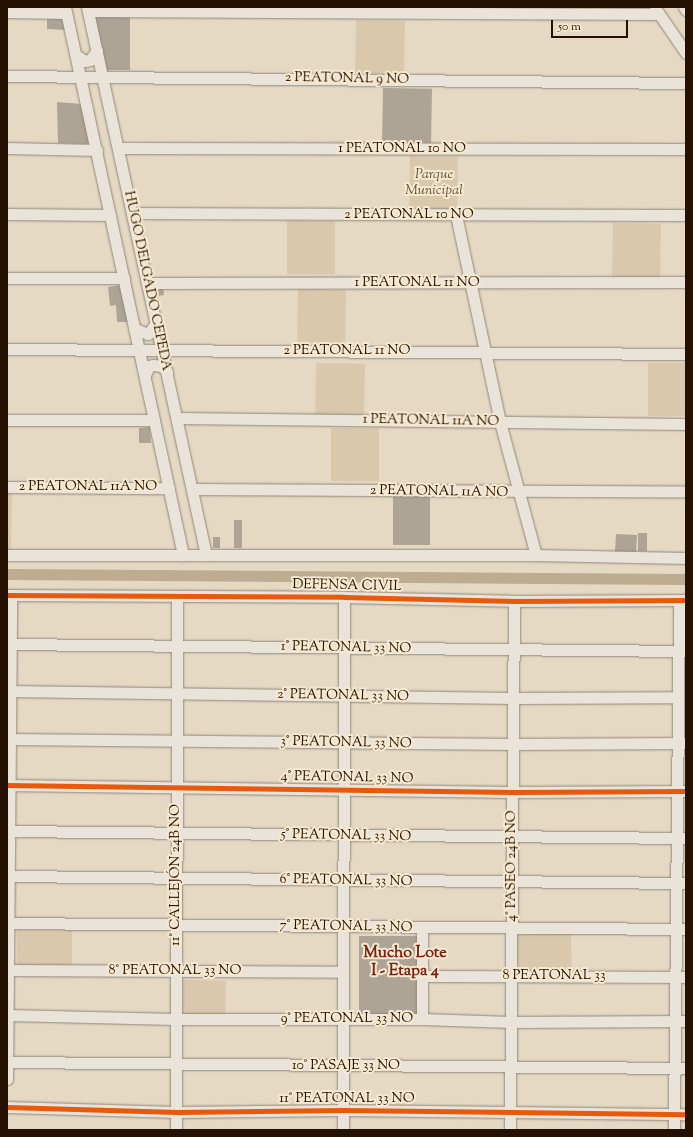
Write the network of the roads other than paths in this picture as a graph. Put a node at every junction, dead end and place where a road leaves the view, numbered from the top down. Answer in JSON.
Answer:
{"nodes":[{"id":1,"x":684,"y":7,"type":"edge"},
{"id":2,"x":88,"y":9,"type":"edge"},
{"id":3,"x":66,"y":10,"type":"edge"},
{"id":4,"x":657,"y":10,"type":"edge"},
{"id":5,"x":686,"y":10,"type":"edge"},
{"id":6,"x":7,"y":12,"type":"edge"},
{"id":7,"x":97,"y":50,"type":"junction"},
{"id":8,"x":686,"y":53,"type":"edge"},
{"id":9,"x":76,"y":55,"type":"junction"},
{"id":10,"x":7,"y":76,"type":"edge"},
{"id":11,"x":81,"y":76,"type":"junction"},
{"id":12,"x":102,"y":76,"type":"junction"},
{"id":13,"x":686,"y":83,"type":"edge"},
{"id":14,"x":107,"y":98,"type":"junction"},
{"id":15,"x":88,"y":101,"type":"junction"},
{"id":16,"x":7,"y":148,"type":"edge"},
{"id":17,"x":118,"y":148,"type":"junction"},
{"id":18,"x":686,"y":149,"type":"edge"},
{"id":19,"x":97,"y":150,"type":"junction"},
{"id":20,"x":132,"y":213,"type":"junction"},
{"id":21,"x":7,"y":214,"type":"edge"},
{"id":22,"x":110,"y":215,"type":"junction"},
{"id":23,"x":456,"y":215,"type":"junction"},
{"id":24,"x":686,"y":215,"type":"edge"},
{"id":25,"x":7,"y":278,"type":"edge"},
{"id":26,"x":124,"y":278,"type":"junction"},
{"id":27,"x":471,"y":282,"type":"junction"},
{"id":28,"x":686,"y":282,"type":"edge"},
{"id":29,"x":147,"y":283,"type":"junction"},
{"id":30,"x":156,"y":323,"type":"junction"},
{"id":31,"x":135,"y":328,"type":"junction"},
{"id":32,"x":7,"y":349,"type":"edge"},
{"id":33,"x":139,"y":350,"type":"junction"},
{"id":34,"x":162,"y":350,"type":"junction"},
{"id":35,"x":486,"y":352,"type":"junction"},
{"id":36,"x":686,"y":354,"type":"edge"},
{"id":37,"x":166,"y":372,"type":"junction"},
{"id":38,"x":145,"y":375,"type":"junction"},
{"id":39,"x":177,"y":418,"type":"junction"},
{"id":40,"x":7,"y":420,"type":"edge"},
{"id":41,"x":154,"y":420,"type":"junction"},
{"id":42,"x":500,"y":422,"type":"junction"},
{"id":43,"x":686,"y":424,"type":"edge"},
{"id":44,"x":7,"y":487,"type":"edge"},
{"id":45,"x":169,"y":488,"type":"junction"},
{"id":46,"x":192,"y":489,"type":"junction"},
{"id":47,"x":686,"y":492,"type":"edge"},
{"id":48,"x":519,"y":493,"type":"junction"},
{"id":49,"x":7,"y":555,"type":"edge"},
{"id":50,"x":183,"y":555,"type":"junction"},
{"id":51,"x":206,"y":555,"type":"junction"},
{"id":52,"x":536,"y":555,"type":"junction"},
{"id":53,"x":686,"y":558,"type":"edge"},
{"id":54,"x":9,"y":595,"type":"edge"},
{"id":55,"x":177,"y":596,"type":"junction"},
{"id":56,"x":344,"y":597,"type":"junction"},
{"id":57,"x":682,"y":600,"type":"edge"},
{"id":58,"x":514,"y":601,"type":"junction"},
{"id":59,"x":9,"y":644,"type":"edge"},
{"id":60,"x":177,"y":646,"type":"junction"},
{"id":61,"x":344,"y":648,"type":"junction"},
{"id":62,"x":514,"y":650,"type":"junction"},
{"id":63,"x":682,"y":651,"type":"edge"},
{"id":64,"x":8,"y":692,"type":"edge"},
{"id":65,"x":177,"y":694,"type":"junction"},
{"id":66,"x":344,"y":696,"type":"junction"},
{"id":67,"x":678,"y":697,"type":"junction"},
{"id":68,"x":513,"y":698,"type":"junction"},
{"id":69,"x":8,"y":739,"type":"edge"},
{"id":70,"x":176,"y":741,"type":"junction"},
{"id":71,"x":344,"y":743,"type":"junction"},
{"id":72,"x":682,"y":743,"type":"edge"},
{"id":73,"x":513,"y":744,"type":"junction"},
{"id":74,"x":8,"y":786,"type":"edge"},
{"id":75,"x":176,"y":788,"type":"junction"},
{"id":76,"x":344,"y":790,"type":"junction"},
{"id":77,"x":682,"y":790,"type":"edge"},
{"id":78,"x":512,"y":792,"type":"junction"},
{"id":79,"x":8,"y":831,"type":"edge"},
{"id":80,"x":176,"y":833,"type":"junction"},
{"id":81,"x":342,"y":836,"type":"junction"},
{"id":82,"x":512,"y":837,"type":"junction"},
{"id":83,"x":681,"y":838,"type":"edge"},
{"id":84,"x":8,"y":876,"type":"edge"},
{"id":85,"x":176,"y":879,"type":"junction"},
{"id":86,"x":343,"y":881,"type":"junction"},
{"id":87,"x":512,"y":882,"type":"junction"},
{"id":88,"x":681,"y":883,"type":"edge"},
{"id":89,"x":8,"y":923,"type":"edge"},
{"id":90,"x":176,"y":925,"type":"junction"},
{"id":91,"x":343,"y":927,"type":"junction"},
{"id":92,"x":422,"y":928,"type":"junction"},
{"id":93,"x":512,"y":928,"type":"junction"},
{"id":94,"x":681,"y":929,"type":"edge"},
{"id":95,"x":7,"y":970,"type":"edge"},
{"id":96,"x":176,"y":970,"type":"junction"},
{"id":97,"x":343,"y":972,"type":"junction"},
{"id":98,"x":422,"y":976,"type":"junction"},
{"id":99,"x":511,"y":976,"type":"junction"},
{"id":100,"x":681,"y":977,"type":"edge"},
{"id":101,"x":7,"y":1015,"type":"edge"},
{"id":102,"x":422,"y":1018,"type":"junction"},
{"id":103,"x":175,"y":1019,"type":"junction"},
{"id":104,"x":344,"y":1020,"type":"junction"},
{"id":105,"x":681,"y":1021,"type":"edge"},
{"id":106,"x":511,"y":1022,"type":"junction"},
{"id":107,"x":7,"y":1062,"type":"edge"},
{"id":108,"x":175,"y":1063,"type":"junction"},
{"id":109,"x":511,"y":1066,"type":"junction"},
{"id":110,"x":343,"y":1067,"type":"junction"},
{"id":111,"x":680,"y":1068,"type":"edge"},
{"id":112,"x":7,"y":1079,"type":"edge"},
{"id":113,"x":7,"y":1107,"type":"edge"},
{"id":114,"x":343,"y":1110,"type":"junction"},
{"id":115,"x":177,"y":1112,"type":"junction"},
{"id":116,"x":510,"y":1112,"type":"junction"},
{"id":117,"x":674,"y":1114,"type":"junction"},
{"id":118,"x":686,"y":1114,"type":"edge"},
{"id":119,"x":176,"y":1130,"type":"edge"},
{"id":120,"x":343,"y":1130,"type":"edge"},
{"id":121,"x":510,"y":1130,"type":"edge"},
{"id":122,"x":674,"y":1130,"type":"edge"}],
"edges":[{"from":1,"to":5,"type":"street"},
{"from":2,"to":4,"type":"street"},
{"from":2,"to":7,"type":"street","name":"HUGO DELGADO CEPEDA"},
{"from":3,"to":6,"type":"street"},
{"from":3,"to":9,"type":"street","name":"HUGO DELGADO CEPEDA"},
{"from":4,"to":8,"type":"street"},
{"from":7,"to":9,"type":"street"},
{"from":7,"to":12,"type":"street","name":"HUGO DELGADO CEPEDA"},
{"from":9,"to":11,"type":"street","name":"HUGO DELGADO CEPEDA"},
{"from":10,"to":11,"type":"street","name":"2 PEATONAL 9 NO"},
{"from":11,"to":12,"type":"street","name":"2 PEATONAL 9 NO"},
{"from":11,"to":15,"type":"street","name":"HUGO DELGADO CEPEDA"},
{"from":12,"to":13,"type":"street","name":"2 PEATONAL 9 NO"},
{"from":12,"to":14,"type":"street","name":"HUGO DELGADO CEPEDA"},
{"from":14,"to":15,"type":"street"},
{"from":14,"to":17,"type":"street","name":"HUGO DELGADO CEPEDA"},
{"from":15,"to":19,"type":"street","name":"HUGO DELGADO CEPEDA"},
{"from":16,"to":19,"type":"street"},
{"from":17,"to":18,"type":"street","name":"1 PEATONAL 10 NO"},
{"from":17,"to":20,"type":"street","name":"HUGO DELGADO CEPEDA"},
{"from":19,"to":22,"type":"street","name":"HUGO DELGADO CEPEDA"},
{"from":20,"to":23,"type":"street","name":"2 PEATONAL 10 NO"},
{"from":20,"to":29,"type":"street","name":"HUGO DELGADO CEPEDA"},
{"from":21,"to":22,"type":"street"},
{"from":22,"to":26,"type":"street","name":"HUGO DELGADO CEPEDA"},
{"from":23,"to":24,"type":"street","name":"2 PEATONAL 10 NO"},
{"from":23,"to":27,"type":"street"},
{"from":25,"to":26,"type":"street"},
{"from":26,"to":31,"type":"street","name":"HUGO DELGADO CEPEDA"},
{"from":27,"to":28,"type":"street","name":"1 PEATONAL 11 NO"},
{"from":27,"to":29,"type":"street","name":"1 PEATONAL 11 NO"},
{"from":27,"to":35,"type":"street"},
{"from":29,"to":30,"type":"street","name":"HUGO DELGADO CEPEDA"},
{"from":30,"to":31,"type":"street"},
{"from":30,"to":34,"type":"street","name":"HUGO DELGADO CEPEDA"},
{"from":31,"to":33,"type":"street","name":"HUGO DELGADO CEPEDA"},
{"from":32,"to":33,"type":"street","name":"2 PEATONAL 11 NO"},
{"from":33,"to":34,"type":"street","name":"2 PEATONAL 11 NO"},
{"from":33,"to":38,"type":"street","name":"HUGO DELGADO CEPEDA"},
{"from":34,"to":35,"type":"street","name":"2 PEATONAL 11 NO"},
{"from":34,"to":37,"type":"street","name":"HUGO DELGADO CEPEDA"},
{"from":35,"to":36,"type":"street","name":"2 PEATONAL 11 NO"},
{"from":35,"to":42,"type":"street"},
{"from":37,"to":38,"type":"street"},
{"from":37,"to":39,"type":"street","name":"HUGO DELGADO CEPEDA"},
{"from":38,"to":41,"type":"street","name":"HUGO DELGADO CEPEDA"},
{"from":39,"to":42,"type":"street","name":"1 PEATONAL 11A NO"},
{"from":39,"to":46,"type":"street","name":"HUGO DELGADO CEPEDA"},
{"from":40,"to":41,"type":"street"},
{"from":41,"to":45,"type":"street","name":"HUGO DELGADO CEPEDA"},
{"from":42,"to":43,"type":"street","name":"1 PEATONAL 11A NO"},
{"from":42,"to":48,"type":"street"},
{"from":44,"to":45,"type":"street","name":"2 PEATONAL 11A NO"},
{"from":45,"to":50,"type":"street","name":"HUGO DELGADO CEPEDA"},
{"from":46,"to":48,"type":"street","name":"2 PEATONAL 11A NO"},
{"from":46,"to":51,"type":"street","name":"HUGO DELGADO CEPEDA"},
{"from":47,"to":48,"type":"street","name":"2 PEATONAL 11A NO"},
{"from":48,"to":52,"type":"street"},
{"from":49,"to":50,"type":"street"},
{"from":50,"to":51,"type":"street"},
{"from":51,"to":52,"type":"street"},
{"from":52,"to":53,"type":"street"},
{"from":54,"to":55,"type":"street","name":"DEFENSA CIVIL"},
{"from":54,"to":59,"type":"street"},
{"from":55,"to":56,"type":"street","name":"DEFENSA CIVIL"},
{"from":55,"to":60,"type":"street","name":"11° CALLEJÓN 24B NO"},
{"from":56,"to":58,"type":"street","name":"DEFENSA CIVIL"},
{"from":56,"to":61,"type":"street"},
{"from":57,"to":58,"type":"street","name":"DEFENSA CIVIL"},
{"from":57,"to":63,"type":"street"},
{"from":58,"to":62,"type":"street","name":"4° PASEO 24B NO"},
{"from":59,"to":60,"type":"street","name":"1° PEATONAL 33 NO"},
{"from":59,"to":64,"type":"street"},
{"from":60,"to":61,"type":"street","name":"1° PEATONAL 33 NO"},
{"from":60,"to":65,"type":"street","name":"11° CALLEJÓN 24B NO"},
{"from":61,"to":62,"type":"street","name":"1° PEATONAL 33 NO"},
{"from":61,"to":66,"type":"street"},
{"from":62,"to":63,"type":"street","name":"1° PEATONAL 33 NO"},
{"from":62,"to":68,"type":"street","name":"4° PASEO 24B NO"},
{"from":63,"to":67,"type":"street"},
{"from":64,"to":65,"type":"street","name":"2° PEATONAL 33 NO"},
{"from":64,"to":69,"type":"street"},
{"from":65,"to":66,"type":"street","name":"2° PEATONAL 33 NO"},
{"from":65,"to":70,"type":"street","name":"11° CALLEJÓN 24B NO"},
{"from":66,"to":68,"type":"street","name":"2° PEATONAL 33 NO"},
{"from":66,"to":71,"type":"street"},
{"from":67,"to":68,"type":"street","name":"2° PEATONAL 33 NO"},
{"from":67,"to":72,"type":"street"},
{"from":68,"to":73,"type":"street","name":"4° PASEO 24B NO"},
{"from":69,"to":70,"type":"street","name":"3° PEATONAL 33 NO"},
{"from":69,"to":74,"type":"street"},
{"from":70,"to":71,"type":"street","name":"3° PEATONAL 33 NO"},
{"from":70,"to":75,"type":"street","name":"11° CALLEJÓN 24B NO"},
{"from":71,"to":73,"type":"street","name":"3° PEATONAL 33 NO"},
{"from":71,"to":76,"type":"street"},
{"from":72,"to":73,"type":"street","name":"3° PEATONAL 33 NO"},
{"from":72,"to":77,"type":"street"},
{"from":73,"to":78,"type":"street","name":"4° PASEO 24B NO"},
{"from":74,"to":75,"type":"street","name":"4° PEATONAL 33 NO"},
{"from":74,"to":79,"type":"street"},
{"from":75,"to":76,"type":"street","name":"4° PEATONAL 33 NO"},
{"from":75,"to":80,"type":"street","name":"11° CALLEJÓN 24B NO"},
{"from":76,"to":78,"type":"street","name":"4° PEATONAL 33 NO"},
{"from":76,"to":81,"type":"street"},
{"from":77,"to":78,"type":"street","name":"4° PEATONAL 33 NO"},
{"from":77,"to":83,"type":"street"},
{"from":78,"to":82,"type":"street","name":"4° PASEO 24B NO"},
{"from":79,"to":80,"type":"street","name":"5° PEATONAL 33 NO"},
{"from":79,"to":84,"type":"street"},
{"from":80,"to":81,"type":"street","name":"5° PEATONAL 33 NO"},
{"from":80,"to":85,"type":"street","name":"11° CALLEJÓN 24B NO"},
{"from":81,"to":82,"type":"street","name":"5° PEATONAL 33 NO"},
{"from":81,"to":86,"type":"street"},
{"from":82,"to":83,"type":"street","name":"5° PEATONAL 33 NO"},
{"from":82,"to":87,"type":"street","name":"4° PASEO 24B NO"},
{"from":83,"to":88,"type":"street"},
{"from":84,"to":85,"type":"street","name":"6° PEATONAL 33 NO"},
{"from":84,"to":89,"type":"street"},
{"from":85,"to":86,"type":"street","name":"6° PEATONAL 33 NO"},
{"from":85,"to":90,"type":"street","name":"11° CALLEJÓN 24B NO"},
{"from":86,"to":87,"type":"street","name":"6° PEATONAL 33 NO"},
{"from":86,"to":91,"type":"street"},
{"from":87,"to":88,"type":"street","name":"6° PEATONAL 33 NO"},
{"from":87,"to":93,"type":"street","name":"4° PASEO 24B NO"},
{"from":88,"to":94,"type":"street"},
{"from":89,"to":90,"type":"street","name":"7° PEATONAL 33 NO"},
{"from":89,"to":95,"type":"street"},
{"from":90,"to":91,"type":"street","name":"7° PEATONAL 33 NO"},
{"from":90,"to":96,"type":"street","name":"11° CALLEJÓN 24B NO"},
{"from":91,"to":92,"type":"street","name":"7° PEATONAL 33 NO"},
{"from":91,"to":97,"type":"street"},
{"from":92,"to":93,"type":"street","name":"7° PEATONAL 33 NO"},
{"from":92,"to":98,"type":"street"},
{"from":93,"to":94,"type":"street","name":"7° PEATONAL 33 NO"},
{"from":93,"to":99,"type":"street","name":"4° PASEO 24B NO"},
{"from":94,"to":100,"type":"street"},
{"from":95,"to":96,"type":"street","name":"8° PEATONAL 33 NO"},
{"from":95,"to":101,"type":"street"},
{"from":96,"to":97,"type":"street","name":"8° PEATONAL 33 NO"},
{"from":96,"to":103,"type":"street","name":"11° CALLEJÓN 24B NO"},
{"from":97,"to":104,"type":"street"},
{"from":98,"to":99,"type":"street","name":"8 PEATONAL 33"},
{"from":98,"to":102,"type":"street"},
{"from":99,"to":100,"type":"street","name":"8 PEATONAL 33"},
{"from":99,"to":106,"type":"street","name":"4° PASEO 24B NO"},
{"from":100,"to":105,"type":"street"},
{"from":101,"to":103,"type":"street","name":"9° PEATONAL 33 NO"},
{"from":101,"to":107,"type":"street"},
{"from":102,"to":104,"type":"street","name":"9° PEATONAL 33 NO"},
{"from":102,"to":106,"type":"street","name":"9° PEATONAL 33 NO"},
{"from":103,"to":104,"type":"street","name":"9° PEATONAL 33 NO"},
{"from":103,"to":108,"type":"street","name":"11° CALLEJÓN 24B NO"},
{"from":104,"to":110,"type":"street"},
{"from":105,"to":106,"type":"street","name":"9° PEATONAL 33 NO"},
{"from":105,"to":111,"type":"street"},
{"from":106,"to":109,"type":"street","name":"4° PASEO 24B NO"},
{"from":107,"to":108,"type":"street","name":"10° PASAJE 33 NO"},
{"from":107,"to":112,"type":"street"},
{"from":108,"to":110,"type":"street","name":"10° PASAJE 33 NO"},
{"from":108,"to":115,"type":"street","name":"11° CALLEJÓN 24B NO"},
{"from":109,"to":110,"type":"street","name":"10° PASAJE 33 NO"},
{"from":109,"to":111,"type":"street","name":"10° PASAJE 33 NO"},
{"from":109,"to":116,"type":"street","name":"4° PASEO 24B NO"},
{"from":110,"to":114,"type":"street"},
{"from":111,"to":117,"type":"street"},
{"from":113,"to":115,"type":"street","name":"11° PEATONAL 33 NO"},
{"from":114,"to":115,"type":"street","name":"11° PEATONAL 33 NO"},
{"from":114,"to":116,"type":"street","name":"11° PEATONAL 33 NO"},
{"from":114,"to":120,"type":"street"},
{"from":115,"to":119,"type":"street","name":"11° CALLEJÓN 24B NO"},
{"from":116,"to":117,"type":"street","name":"11° PEATONAL 33 NO"},
{"from":116,"to":121,"type":"street","name":"4° PASEO 24B NO"},
{"from":117,"to":118,"type":"street","name":"11° PEATONAL 33 NO"},
{"from":117,"to":122,"type":"street"}]}
